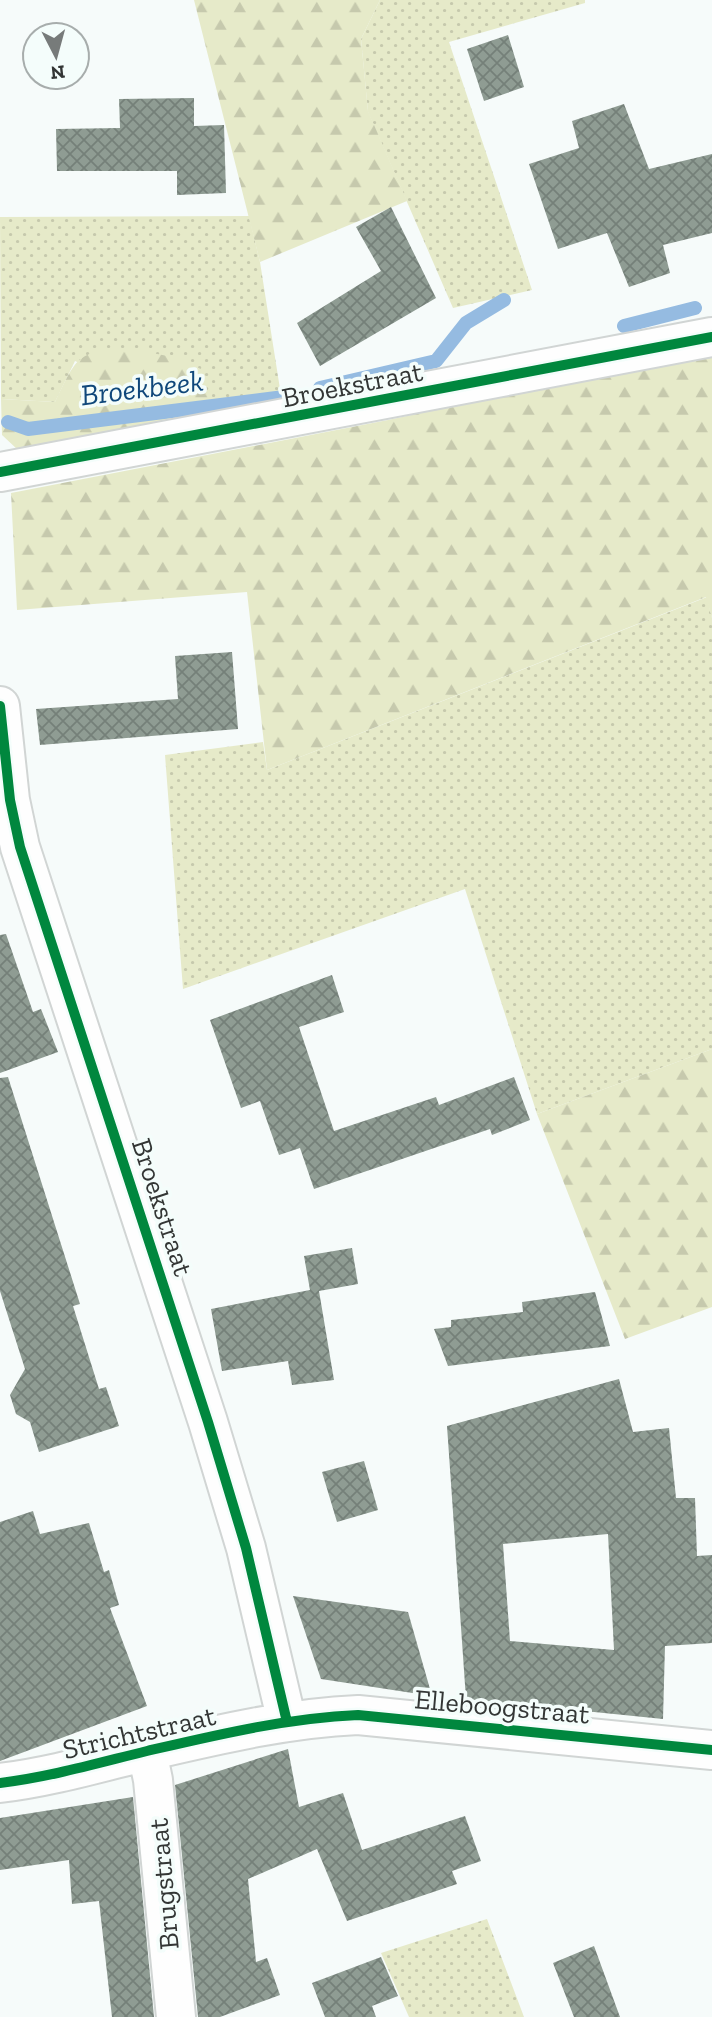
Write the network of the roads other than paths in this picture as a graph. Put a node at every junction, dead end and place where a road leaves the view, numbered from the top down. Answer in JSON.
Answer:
{"nodes":[{"id":1,"x":712,"y":337,"type":"edge"},
{"id":2,"x":0,"y":472,"type":"edge"},
{"id":3,"x":0,"y":706,"type":"edge"},
{"id":4,"x":287,"y":1722,"type":"junction"},
{"id":5,"x":712,"y":1750,"type":"edge"},
{"id":6,"x":147,"y":1751,"type":"junction"},
{"id":7,"x":0,"y":1783,"type":"edge"},
{"id":8,"x":176,"y":2017,"type":"edge"}],
"edges":[{"from":1,"to":2,"type":"street","name":"Broekstraat"},
{"from":3,"to":4,"type":"street","name":"Broekstraat"},
{"from":4,"to":5,"type":"street","name":"Elleboogstraat"},
{"from":4,"to":6,"type":"street","name":"Strichtstraat"},
{"from":6,"to":7,"type":"street","name":"Strichtstraat"},
{"from":6,"to":8,"type":"street","name":"Brugstraat"}]}
